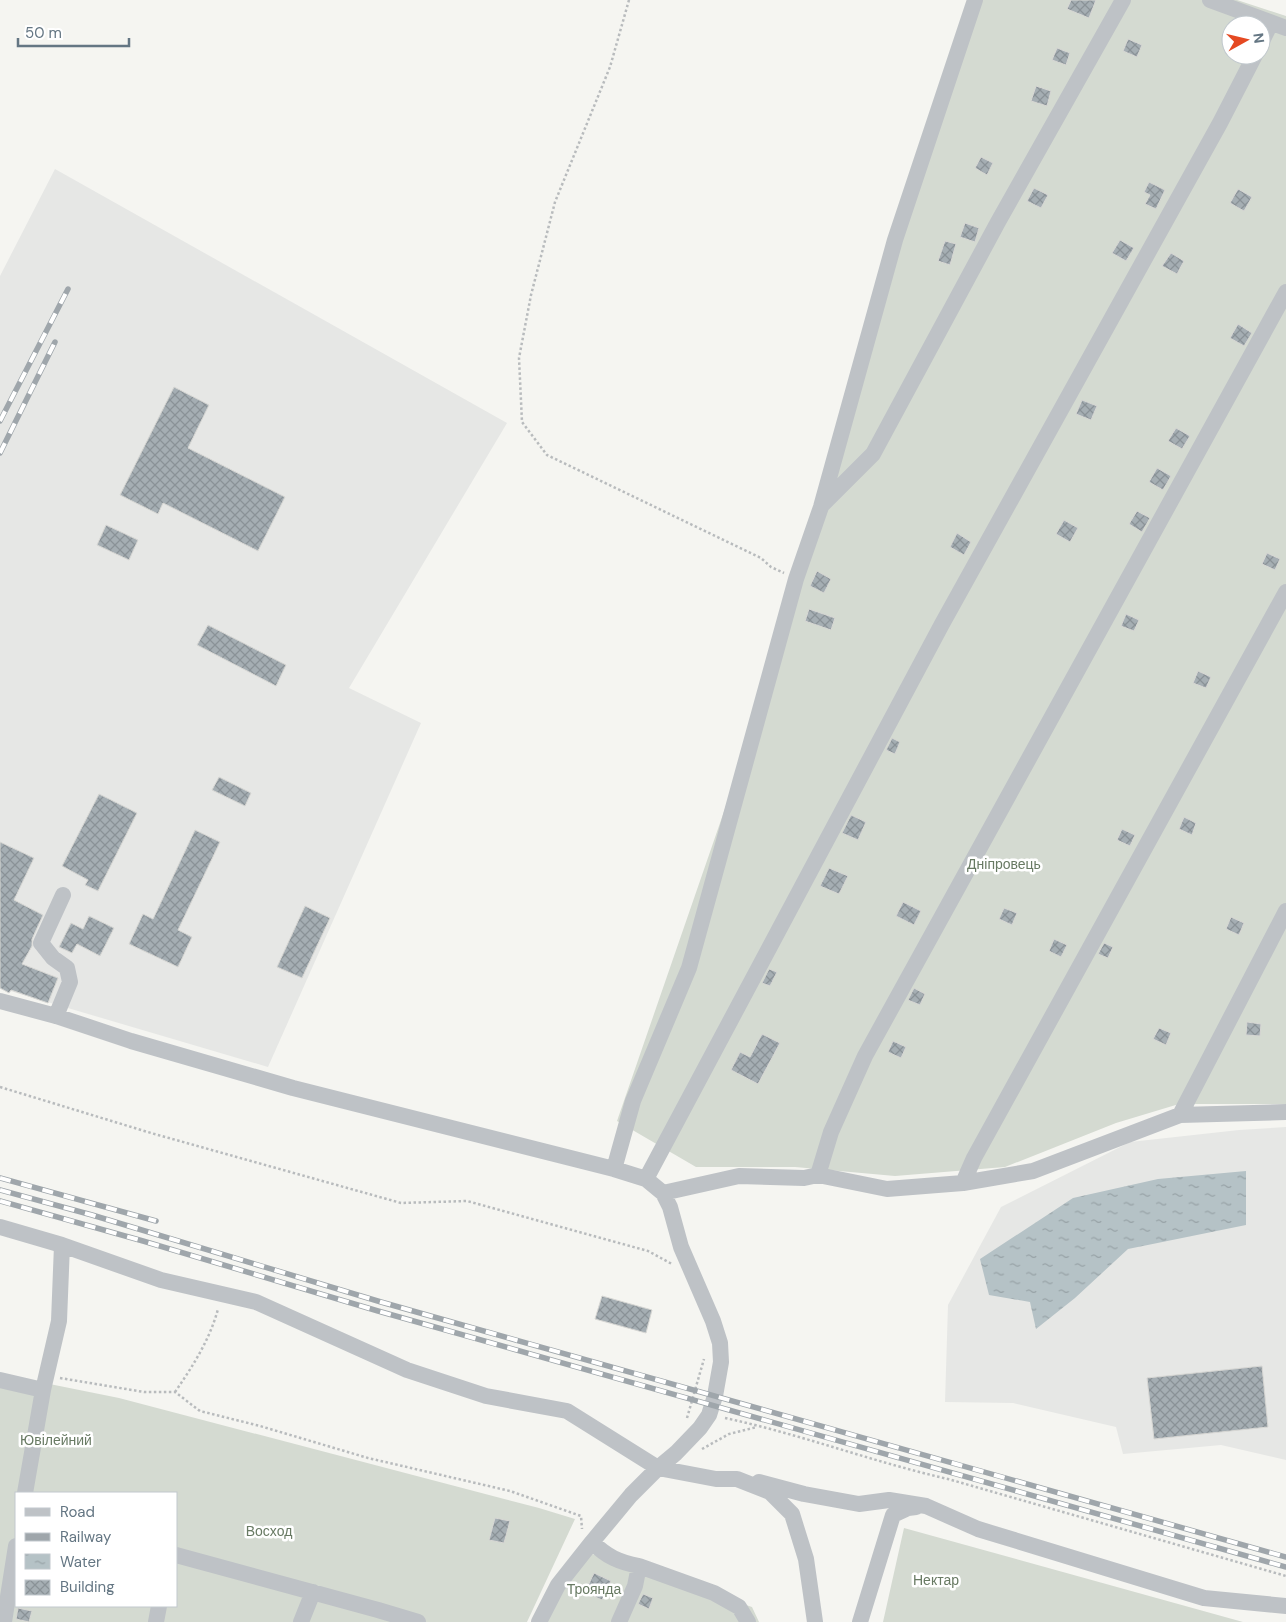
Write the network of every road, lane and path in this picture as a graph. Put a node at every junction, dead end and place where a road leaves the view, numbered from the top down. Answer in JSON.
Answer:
{"nodes":[{"id":1,"x":629,"y":0,"type":"edge"},
{"id":2,"x":975,"y":0,"type":"edge"},
{"id":3,"x":1123,"y":0,"type":"edge"},
{"id":4,"x":1210,"y":0,"type":"edge"},
{"id":5,"x":1278,"y":25,"type":"edge"},
{"id":6,"x":1250,"y":65,"type":"edge"},
{"id":7,"x":1286,"y":292,"type":"edge"},
{"id":8,"x":821,"y":507,"type":"junction"},
{"id":9,"x":796,"y":578,"type":"junction"},
{"id":10,"x":1286,"y":592,"type":"edge"},
{"id":11,"x":63,"y":895,"type":"dead end"},
{"id":12,"x":1286,"y":911,"type":"edge"},
{"id":13,"x":0,"y":1001,"type":"edge"},
{"id":14,"x":56,"y":1016,"type":"junction"},
{"id":15,"x":0,"y":1087,"type":"edge"},
{"id":16,"x":1286,"y":1112,"type":"edge"},
{"id":17,"x":1180,"y":1115,"type":"junction"},
{"id":18,"x":614,"y":1170,"type":"junction"},
{"id":19,"x":818,"y":1175,"type":"junction"},
{"id":20,"x":646,"y":1179,"type":"junction"},
{"id":21,"x":963,"y":1183,"type":"junction"},
{"id":22,"x":662,"y":1193,"type":"junction"},
{"id":23,"x":1,"y":1229,"type":"edge"},
{"id":24,"x":62,"y":1245,"type":"junction"},
{"id":25,"x":693,"y":1275,"type":"junction"},
{"id":26,"x":222,"y":1294,"type":"junction"},
{"id":27,"x":705,"y":1355,"type":"dead end"},
{"id":28,"x":0,"y":1380,"type":"edge"},
{"id":29,"x":45,"y":1382,"type":"junction"},
{"id":30,"x":176,"y":1392,"type":"junction"},
{"id":31,"x":709,"y":1415,"type":"junction"},
{"id":32,"x":684,"y":1426,"type":"dead end"},
{"id":33,"x":760,"y":1427,"type":"junction"},
{"id":34,"x":701,"y":1449,"type":"dead end"},
{"id":35,"x":658,"y":1468,"type":"junction"},
{"id":36,"x":737,"y":1479,"type":"junction"},
{"id":37,"x":25,"y":1492,"type":"edge"},
{"id":38,"x":926,"y":1506,"type":"junction"},
{"id":39,"x":587,"y":1539,"type":"junction"},
{"id":40,"x":15,"y":1552,"type":"edge"},
{"id":41,"x":178,"y":1556,"type":"edge"},
{"id":42,"x":640,"y":1566,"type":"junction"},
{"id":43,"x":1286,"y":1576,"type":"edge"},
{"id":44,"x":313,"y":1592,"type":"junction"},
{"id":45,"x":1286,"y":1606,"type":"edge"},
{"id":46,"x":159,"y":1607,"type":"edge"},
{"id":47,"x":4,"y":1622,"type":"edge"},
{"id":48,"x":156,"y":1622,"type":"edge"},
{"id":49,"x":301,"y":1622,"type":"edge"},
{"id":50,"x":418,"y":1622,"type":"edge"},
{"id":51,"x":539,"y":1622,"type":"edge"},
{"id":52,"x":619,"y":1622,"type":"edge"},
{"id":53,"x":748,"y":1622,"type":"edge"},
{"id":54,"x":815,"y":1622,"type":"edge"},
{"id":55,"x":860,"y":1622,"type":"edge"}],
"edges":[{"from":1,"to":9,"type":"path"},
{"from":2,"to":8,"type":"street"},
{"from":3,"to":8,"type":"street"},
{"from":4,"to":5,"type":"street"},
{"from":6,"to":20,"type":"street"},
{"from":7,"to":19,"type":"street"},
{"from":8,"to":9,"type":"street"},
{"from":9,"to":18,"type":"street"},
{"from":10,"to":21,"type":"street"},
{"from":11,"to":14,"type":"street"},
{"from":12,"to":17,"type":"street"},
{"from":13,"to":14,"type":"street"},
{"from":14,"to":18,"type":"street"},
{"from":15,"to":25,"type":"path"},
{"from":16,"to":17,"type":"street"},
{"from":17,"to":21,"type":"street"},
{"from":18,"to":20,"type":"street"},
{"from":19,"to":21,"type":"street"},
{"from":19,"to":22,"type":"street"},
{"from":20,"to":22,"type":"street"},
{"from":22,"to":25,"type":"street"},
{"from":23,"to":24,"type":"street"},
{"from":24,"to":26,"type":"street"},
{"from":24,"to":29,"type":"street"},
{"from":25,"to":31,"type":"street"},
{"from":26,"to":30,"type":"path"},
{"from":26,"to":35,"type":"street"},
{"from":27,"to":32,"type":"path"},
{"from":28,"to":29,"type":"street"},
{"from":29,"to":30,"type":"path"},
{"from":29,"to":37,"type":"street"},
{"from":30,"to":39,"type":"path"},
{"from":31,"to":33,"type":"path"},
{"from":31,"to":35,"type":"street"},
{"from":33,"to":34,"type":"path"},
{"from":33,"to":43,"type":"path"},
{"from":35,"to":36,"type":"street"},
{"from":35,"to":39,"type":"street"},
{"from":36,"to":38,"type":"street"},
{"from":36,"to":54,"type":"street"},
{"from":38,"to":45,"type":"street"},
{"from":38,"to":55,"type":"street"},
{"from":39,"to":42,"type":"street"},
{"from":39,"to":51,"type":"street"},
{"from":40,"to":47,"type":"street"},
{"from":41,"to":44,"type":"street"},
{"from":42,"to":52,"type":"street"},
{"from":42,"to":53,"type":"street"},
{"from":44,"to":49,"type":"street"},
{"from":44,"to":50,"type":"street"},
{"from":46,"to":48,"type":"street"}]}
